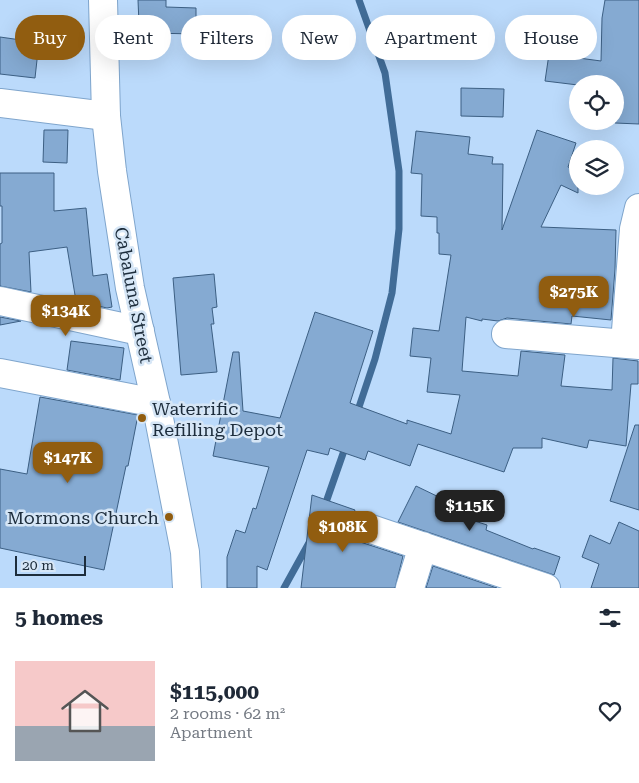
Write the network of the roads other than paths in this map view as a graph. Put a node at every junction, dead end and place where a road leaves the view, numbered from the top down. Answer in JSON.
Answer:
{"nodes":[{"id":1,"x":103,"y":0,"type":"edge"},
{"id":2,"x":0,"y":103,"type":"edge"},
{"id":3,"x":106,"y":116,"type":"junction"},
{"id":4,"x":639,"y":208,"type":"edge"},
{"id":5,"x":0,"y":301,"type":"edge"},
{"id":6,"x":140,"y":332,"type":"junction"},
{"id":7,"x":506,"y":334,"type":"dead end"},
{"id":8,"x":632,"y":344,"type":"edge"},
{"id":9,"x":0,"y":373,"type":"edge"},
{"id":10,"x":156,"y":403,"type":"junction"},
{"id":11,"x":371,"y":529,"type":"dead end"},
{"id":12,"x":423,"y":546,"type":"junction"},
{"id":13,"x":518,"y":584,"type":"edge"},
{"id":14,"x":187,"y":588,"type":"edge"},
{"id":15,"x":410,"y":588,"type":"edge"},
{"id":16,"x":546,"y":588,"type":"edge"}],
"edges":[{"from":1,"to":3,"type":"street","name":"Cabaluna Street"},
{"from":2,"to":3,"type":"street"},
{"from":3,"to":6,"type":"street","name":"Cabaluna Street"},
{"from":4,"to":8,"type":"street"},
{"from":5,"to":6,"type":"street"},
{"from":6,"to":10,"type":"street","name":"Cabaluna Street"},
{"from":7,"to":8,"type":"street"},
{"from":9,"to":10,"type":"street"},
{"from":10,"to":14,"type":"street","name":"Cabaluna Street"},
{"from":11,"to":12,"type":"street"},
{"from":12,"to":13,"type":"street"},
{"from":12,"to":15,"type":"street"},
{"from":13,"to":16,"type":"street"}]}
